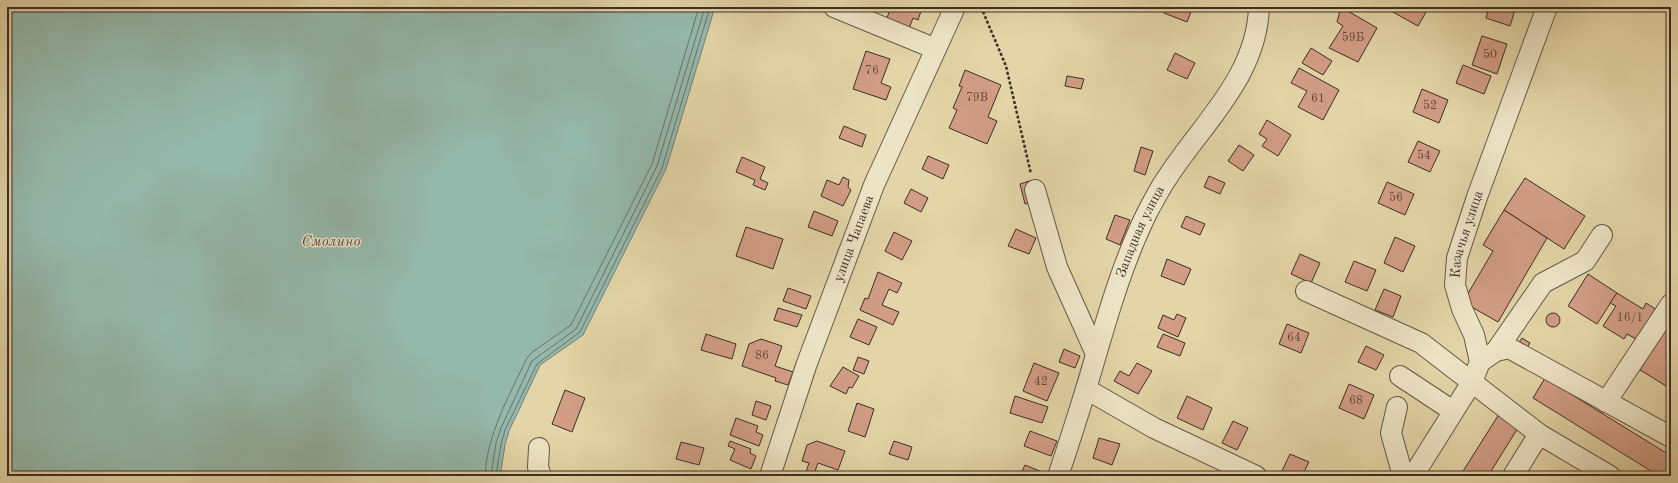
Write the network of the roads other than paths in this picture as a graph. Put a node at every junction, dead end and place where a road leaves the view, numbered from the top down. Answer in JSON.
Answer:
{"nodes":[{"id":1,"x":834,"y":7,"type":"edge"},
{"id":2,"x":955,"y":7,"type":"edge"},
{"id":3,"x":1259,"y":7,"type":"edge"},
{"id":4,"x":1548,"y":7,"type":"edge"},
{"id":5,"x":936,"y":48,"type":"junction"},
{"id":6,"x":1035,"y":190,"type":"road end"},
{"id":7,"x":1602,"y":235,"type":"dead end"},
{"id":8,"x":1306,"y":291,"type":"dead end"},
{"id":9,"x":1671,"y":304,"type":"edge"},
{"id":10,"x":1496,"y":351,"type":"junction"},
{"id":11,"x":1096,"y":354,"type":"junction"},
{"id":12,"x":1480,"y":362,"type":"junction"},
{"id":13,"x":1400,"y":376,"type":"dead end"},
{"id":14,"x":1472,"y":382,"type":"junction"},
{"id":15,"x":1086,"y":389,"type":"junction"},
{"id":16,"x":1606,"y":402,"type":"junction"},
{"id":17,"x":1397,"y":407,"type":"dead end"},
{"id":18,"x":1453,"y":411,"type":"junction"},
{"id":19,"x":1540,"y":434,"type":"junction"},
{"id":20,"x":1671,"y":437,"type":"edge"},
{"id":21,"x":539,"y":448,"type":"dead end"},
{"id":22,"x":541,"y":476,"type":"edge"},
{"id":23,"x":770,"y":476,"type":"edge"},
{"id":24,"x":1058,"y":476,"type":"edge"},
{"id":25,"x":1256,"y":476,"type":"edge"},
{"id":26,"x":1403,"y":476,"type":"edge"},
{"id":27,"x":1413,"y":476,"type":"edge"},
{"id":28,"x":1513,"y":476,"type":"edge"},
{"id":29,"x":1610,"y":476,"type":"edge"}],
"edges":[{"from":1,"to":5,"type":"street"},
{"from":2,"to":5,"type":"street","name":"улица Чапаева"},
{"from":3,"to":11,"type":"street","name":"Западная улица"},
{"from":4,"to":12,"type":"street","name":"Казачья улица"},
{"from":5,"to":23,"type":"street","name":"улица Чапаева"},
{"from":6,"to":11,"type":"street"},
{"from":7,"to":10,"type":"street"},
{"from":8,"to":14,"type":"street"},
{"from":9,"to":16,"type":"street"},
{"from":10,"to":12,"type":"street"},
{"from":10,"to":16,"type":"street"},
{"from":11,"to":15,"type":"street","name":"Западная улица"},
{"from":12,"to":14,"type":"street"},
{"from":13,"to":18,"type":"street"},
{"from":14,"to":18,"type":"street"},
{"from":14,"to":19,"type":"street"},
{"from":15,"to":24,"type":"street","name":"Западная улица"},
{"from":15,"to":25,"type":"street"},
{"from":16,"to":20,"type":"street"},
{"from":17,"to":26,"type":"street"},
{"from":18,"to":27,"type":"street"},
{"from":19,"to":28,"type":"street"},
{"from":19,"to":29,"type":"street"},
{"from":21,"to":22,"type":"street"}]}
